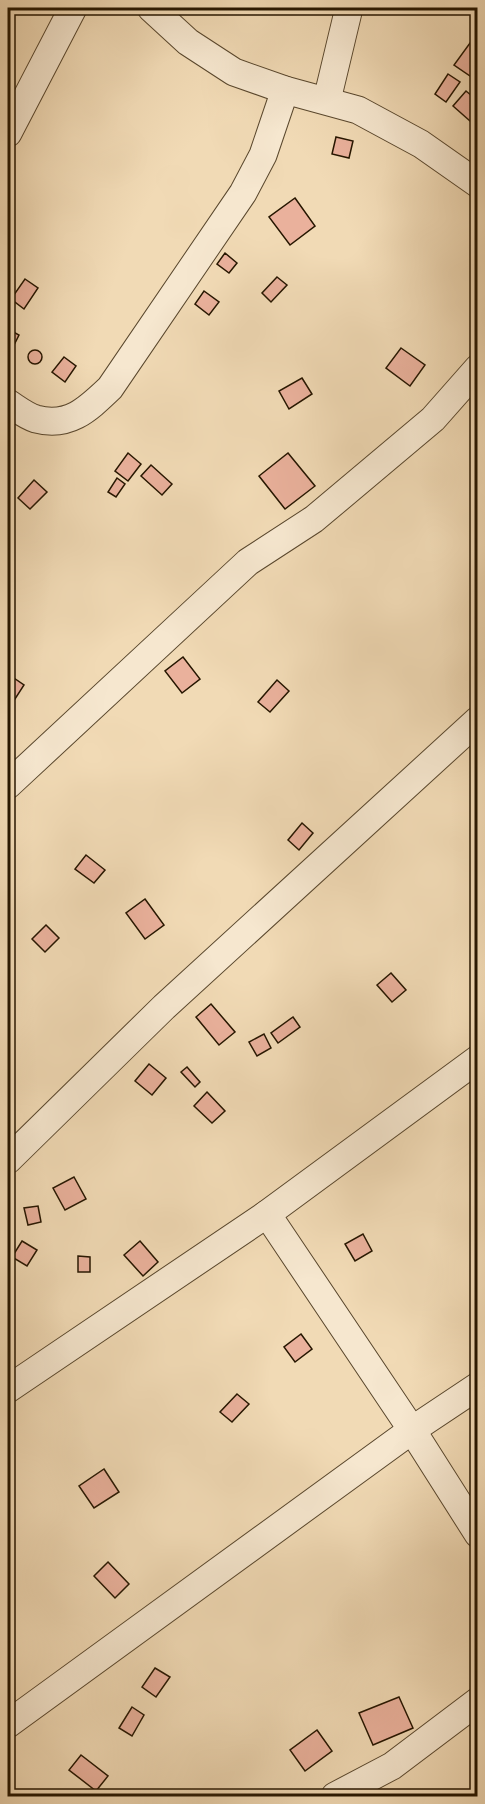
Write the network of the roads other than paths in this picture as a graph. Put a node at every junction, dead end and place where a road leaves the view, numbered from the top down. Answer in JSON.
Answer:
{"nodes":[{"id":1,"x":73,"y":8,"type":"edge"},
{"id":2,"x":151,"y":8,"type":"edge"},
{"id":3,"x":349,"y":8,"type":"edge"},
{"id":4,"x":285,"y":90,"type":"junction"},
{"id":5,"x":327,"y":100,"type":"junction"},
{"id":6,"x":8,"y":133,"type":"edge"},
{"id":7,"x":477,"y":184,"type":"edge"},
{"id":8,"x":477,"y":368,"type":"edge"},
{"id":9,"x":8,"y":403,"type":"edge"},
{"id":10,"x":477,"y":720,"type":"edge"},
{"id":11,"x":8,"y":785,"type":"edge"},
{"id":12,"x":477,"y":1059,"type":"edge"},
{"id":13,"x":8,"y":1160,"type":"edge"},
{"id":14,"x":267,"y":1214,"type":"junction"},
{"id":15,"x":477,"y":1386,"type":"edge"},
{"id":16,"x":8,"y":1389,"type":"edge"},
{"id":17,"x":412,"y":1430,"type":"junction"},
{"id":18,"x":477,"y":1534,"type":"edge"},
{"id":19,"x":477,"y":1701,"type":"edge"},
{"id":20,"x":8,"y":1724,"type":"edge"},
{"id":21,"x":335,"y":1797,"type":"edge"}],
"edges":[{"from":1,"to":6,"type":"street"},
{"from":2,"to":4,"type":"street"},
{"from":3,"to":5,"type":"street"},
{"from":4,"to":5,"type":"street"},
{"from":4,"to":9,"type":"street"},
{"from":5,"to":7,"type":"street"},
{"from":8,"to":11,"type":"street"},
{"from":10,"to":13,"type":"street"},
{"from":12,"to":14,"type":"street"},
{"from":14,"to":16,"type":"street"},
{"from":14,"to":17,"type":"street"},
{"from":15,"to":17,"type":"street"},
{"from":17,"to":18,"type":"street"},
{"from":17,"to":20,"type":"street"},
{"from":19,"to":21,"type":"street"}]}
